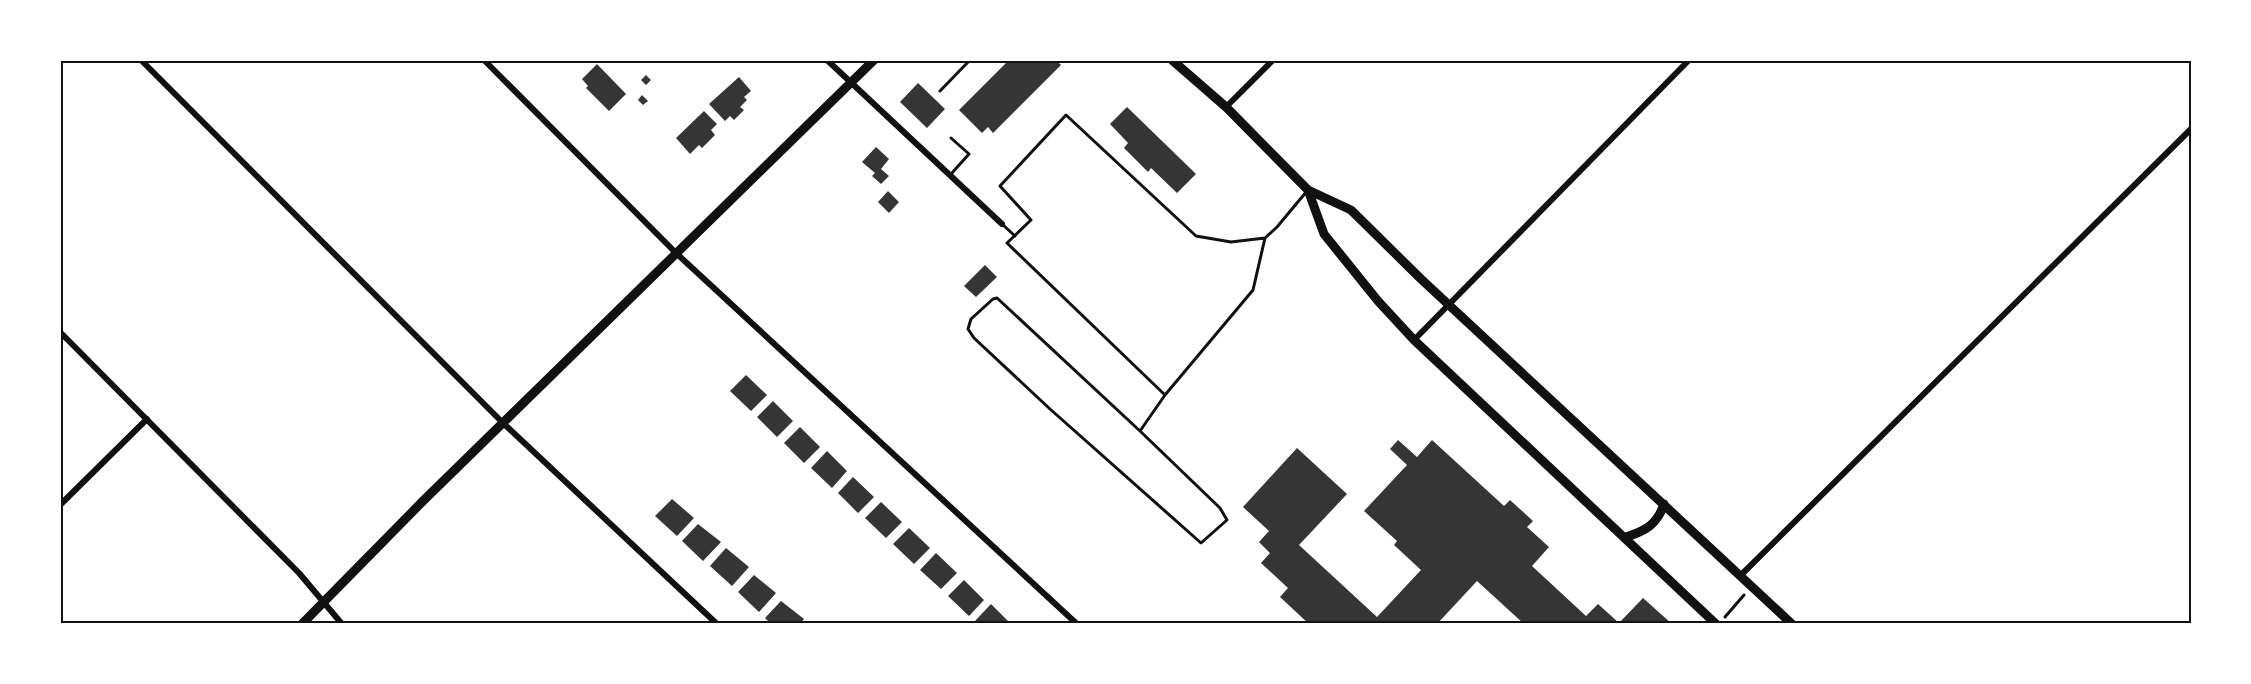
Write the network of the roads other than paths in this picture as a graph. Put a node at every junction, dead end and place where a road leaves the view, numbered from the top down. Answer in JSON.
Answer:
{"nodes":[{"id":1,"x":141,"y":60,"type":"edge"},
{"id":2,"x":484,"y":60,"type":"edge"},
{"id":3,"x":827,"y":60,"type":"edge"},
{"id":4,"x":874,"y":60,"type":"edge"},
{"id":5,"x":970,"y":60,"type":"edge"},
{"id":6,"x":1173,"y":60,"type":"edge"},
{"id":7,"x":1273,"y":60,"type":"edge"},
{"id":8,"x":1689,"y":60,"type":"edge"},
{"id":9,"x":850,"y":84,"type":"junction"},
{"id":10,"x":940,"y":92,"type":"dead end"},
{"id":11,"x":1226,"y":107,"type":"junction"},
{"id":12,"x":2191,"y":129,"type":"edge"},
{"id":13,"x":951,"y":138,"type":"dead end"},
{"id":14,"x":949,"y":175,"type":"junction"},
{"id":15,"x":1308,"y":190,"type":"junction"},
{"id":16,"x":1002,"y":224,"type":"joint"},
{"id":17,"x":1015,"y":236,"type":"junction"},
{"id":18,"x":1264,"y":238,"type":"junction"},
{"id":19,"x":676,"y":253,"type":"junction"},
{"id":20,"x":1448,"y":304,"type":"junction"},
{"id":21,"x":60,"y":332,"type":"edge"},
{"id":22,"x":1414,"y":340,"type":"junction"},
{"id":23,"x":1165,"y":395,"type":"junction"},
{"id":24,"x":147,"y":419,"type":"junction"},
{"id":25,"x":503,"y":423,"type":"junction"},
{"id":26,"x":1140,"y":431,"type":"junction"},
{"id":27,"x":1664,"y":504,"type":"junction"},
{"id":28,"x":60,"y":505,"type":"edge"},
{"id":29,"x":1626,"y":537,"type":"junction"},
{"id":30,"x":1740,"y":576,"type":"junction"},
{"id":31,"x":323,"y":603,"type":"junction"},
{"id":32,"x":302,"y":624,"type":"edge"},
{"id":33,"x":342,"y":624,"type":"edge"},
{"id":34,"x":717,"y":624,"type":"edge"},
{"id":35,"x":1077,"y":624,"type":"edge"},
{"id":36,"x":1717,"y":624,"type":"edge"},
{"id":37,"x":1792,"y":624,"type":"edge"}],
"edges":[{"from":1,"to":25,"type":"street"},
{"from":2,"to":19,"type":"street"},
{"from":3,"to":9,"type":"street"},
{"from":4,"to":9,"type":"main road"},
{"from":5,"to":10,"type":"lane"},
{"from":6,"to":11,"type":"main road"},
{"from":7,"to":11,"type":"street"},
{"from":8,"to":20,"type":"street"},
{"from":9,"to":14,"type":"street"},
{"from":9,"to":19,"type":"main road"},
{"from":11,"to":15,"type":"main road"},
{"from":12,"to":30,"type":"street"},
{"from":13,"to":14,"type":"lane"},
{"from":14,"to":16,"type":"street"},
{"from":15,"to":18,"type":"lane"},
{"from":15,"to":20,"type":"main road"},
{"from":15,"to":22,"type":"main road"},
{"from":16,"to":17,"type":"lane"},
{"from":17,"to":18,"type":"lane"},
{"from":17,"to":23,"type":"lane"},
{"from":18,"to":23,"type":"lane"},
{"from":19,"to":25,"type":"main road"},
{"from":19,"to":35,"type":"street"},
{"from":20,"to":22,"type":"street"},
{"from":20,"to":27,"type":"main road"},
{"from":21,"to":24,"type":"street"},
{"from":22,"to":29,"type":"main road"},
{"from":23,"to":26,"type":"lane"},
{"from":24,"to":28,"type":"street"},
{"from":24,"to":31,"type":"street"},
{"from":25,"to":31,"type":"main road"},
{"from":25,"to":34,"type":"street"},
{"from":26,"to":26,"type":"lane"},
{"from":27,"to":29,"type":"main road"},
{"from":27,"to":30,"type":"main road"},
{"from":29,"to":36,"type":"main road"},
{"from":30,"to":37,"type":"main road"},
{"from":31,"to":32,"type":"main road"},
{"from":31,"to":33,"type":"street"}]}
